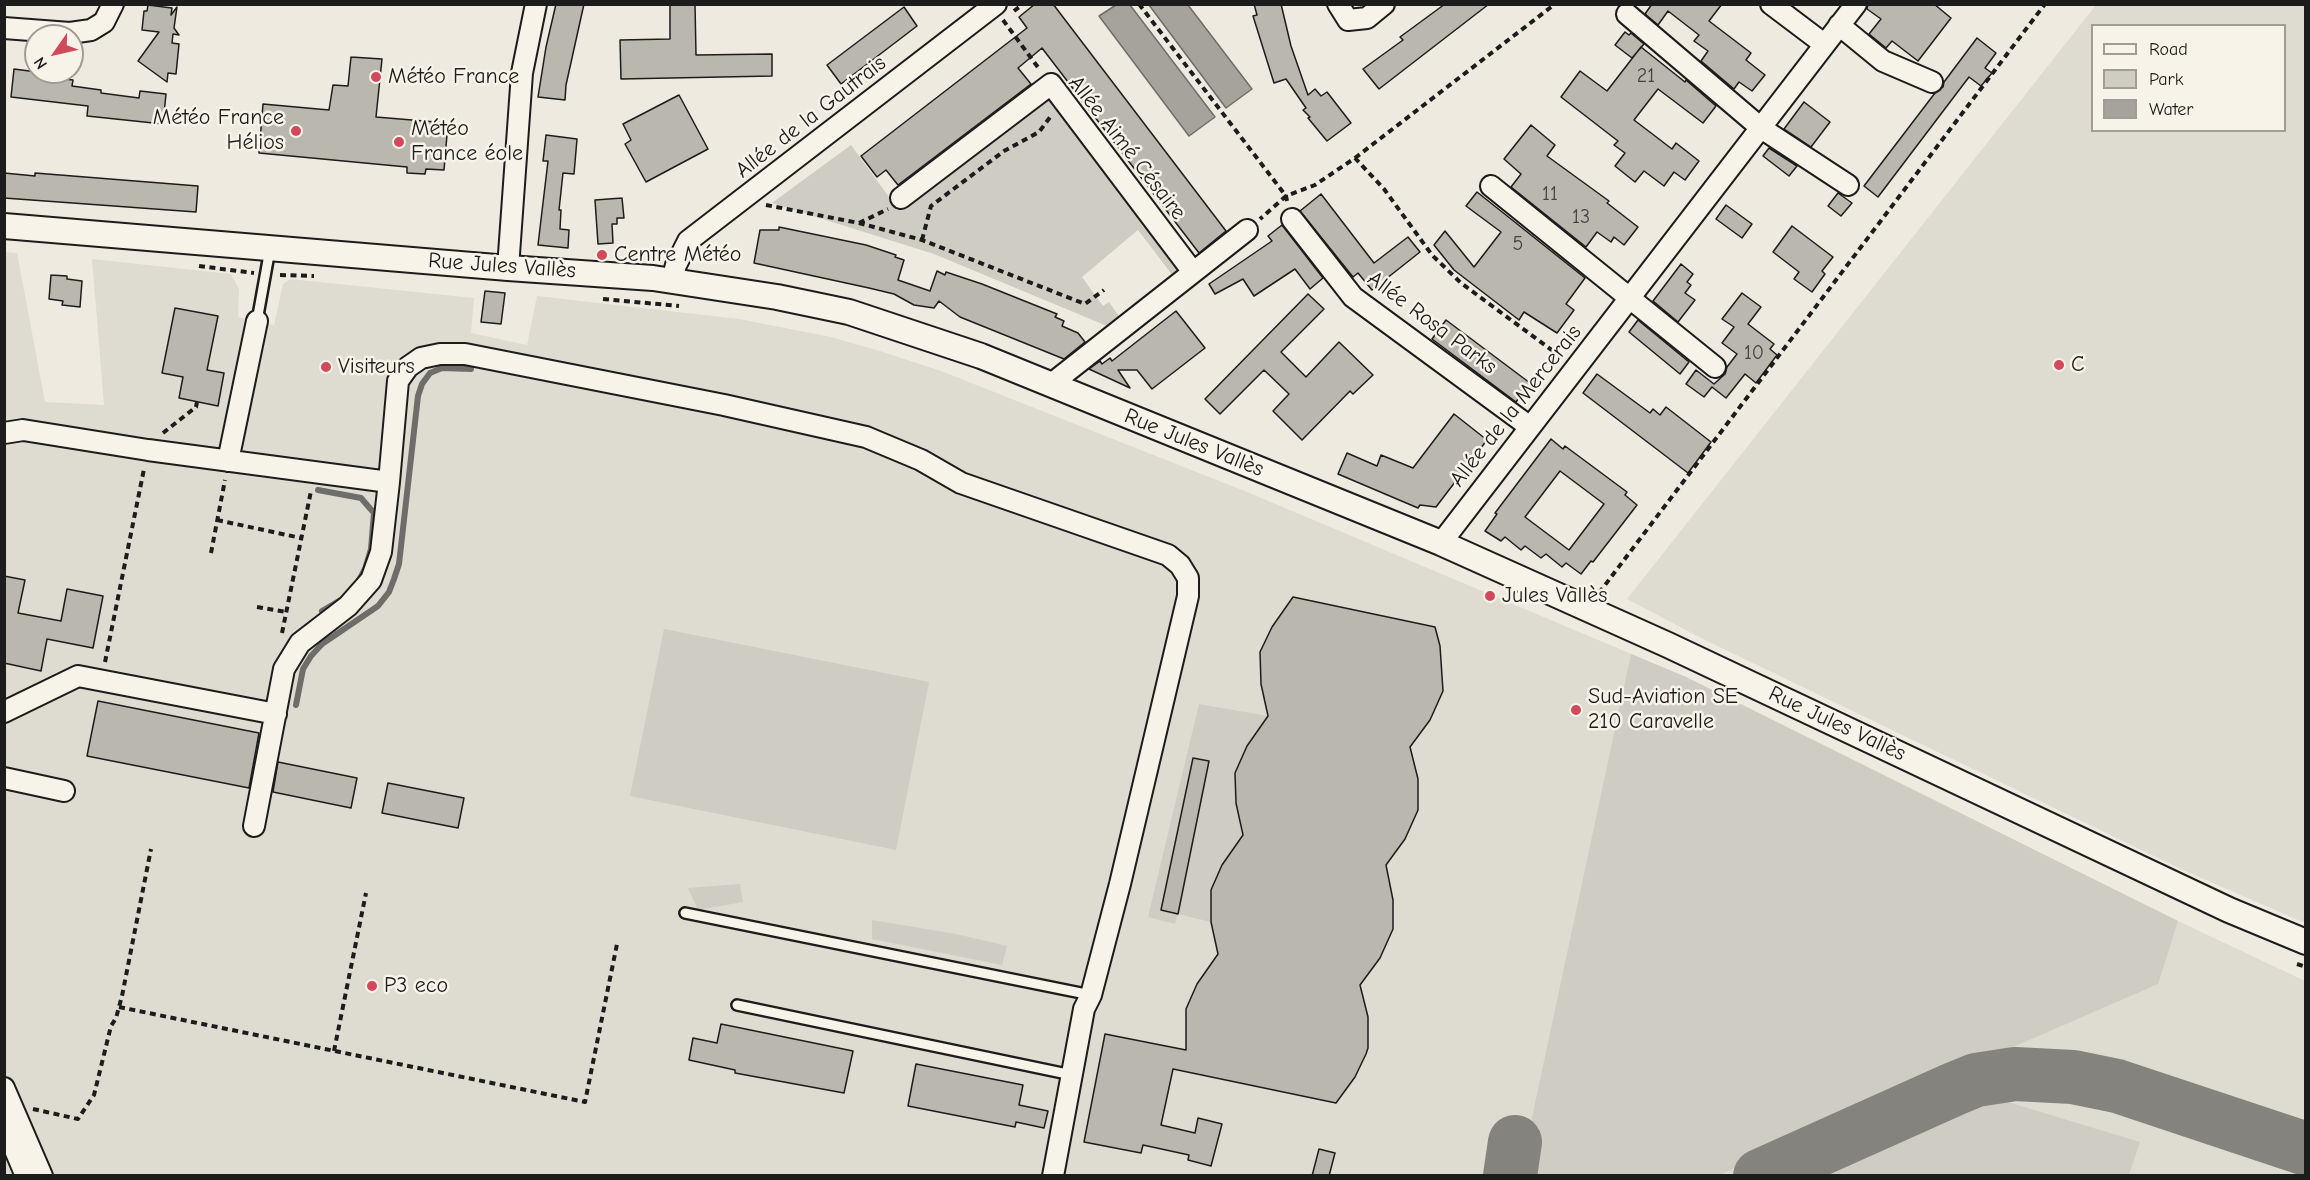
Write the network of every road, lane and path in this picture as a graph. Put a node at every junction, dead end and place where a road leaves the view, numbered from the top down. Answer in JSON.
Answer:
{"nodes":[{"id":1,"x":114,"y":4,"type":"edge"},
{"id":2,"x":536,"y":4,"type":"edge"},
{"id":3,"x":1139,"y":4,"type":"edge"},
{"id":4,"x":1338,"y":4,"type":"edge"},
{"id":5,"x":1384,"y":4,"type":"edge"},
{"id":6,"x":1555,"y":4,"type":"edge"},
{"id":7,"x":1771,"y":4,"type":"edge"},
{"id":8,"x":1856,"y":4,"type":"edge"},
{"id":9,"x":2045,"y":4,"type":"edge"},
{"id":10,"x":999,"y":12,"type":"edge"},
{"id":11,"x":1627,"y":14,"type":"dead end"},
{"id":12,"x":1839,"y":25,"type":"junction"},
{"id":13,"x":4,"y":28,"type":"edge"},
{"id":14,"x":1824,"y":44,"type":"junction"},
{"id":15,"x":1932,"y":82,"type":"dead end"},
{"id":16,"x":1051,"y":84,"type":"junction"},
{"id":17,"x":1066,"y":104,"type":"junction"},
{"id":18,"x":1761,"y":128,"type":"junction"},
{"id":19,"x":1355,"y":158,"type":"junction"},
{"id":20,"x":1491,"y":186,"type":"dead end"},
{"id":21,"x":1848,"y":186,"type":"dead end"},
{"id":22,"x":1286,"y":196,"type":"junction"},
{"id":23,"x":901,"y":198,"type":"joint"},
{"id":24,"x":762,"y":205,"type":"dead end"},
{"id":25,"x":1292,"y":219,"type":"joint"},
{"id":26,"x":858,"y":223,"type":"junction"},
{"id":27,"x":4,"y":226,"type":"edge"},
{"id":28,"x":1247,"y":230,"type":"joint"},
{"id":29,"x":922,"y":240,"type":"junction"},
{"id":30,"x":271,"y":247,"type":"junction"},
{"id":31,"x":508,"y":268,"type":"junction"},
{"id":32,"x":1193,"y":272,"type":"junction"},
{"id":33,"x":266,"y":274,"type":"junction"},
{"id":34,"x":318,"y":276,"type":"dead end"},
{"id":35,"x":672,"y":280,"type":"junction"},
{"id":36,"x":1104,"y":290,"type":"dead end"},
{"id":37,"x":595,"y":298,"type":"dead end"},
{"id":38,"x":1629,"y":299,"type":"junction"},
{"id":39,"x":686,"y":307,"type":"dead end"},
{"id":40,"x":257,"y":321,"type":"joint"},
{"id":41,"x":1715,"y":367,"type":"dead end"},
{"id":42,"x":1576,"y":368,"type":"junction"},
{"id":43,"x":1050,"y":385,"type":"junction"},
{"id":44,"x":197,"y":402,"type":"dead end"},
{"id":45,"x":1530,"y":427,"type":"junction"},
{"id":46,"x":4,"y":433,"type":"edge"},
{"id":47,"x":148,"y":450,"type":"junction"},
{"id":48,"x":228,"y":461,"type":"junction"},
{"id":49,"x":314,"y":472,"type":"junction"},
{"id":50,"x":389,"y":482,"type":"junction"},
{"id":51,"x":217,"y":520,"type":"junction"},
{"id":52,"x":301,"y":538,"type":"junction"},
{"id":53,"x":1441,"y":543,"type":"junction"},
{"id":54,"x":211,"y":553,"type":"dead end"},
{"id":55,"x":257,"y":607,"type":"dead end"},
{"id":56,"x":1588,"y":608,"type":"junction"},
{"id":57,"x":286,"y":612,"type":"junction"},
{"id":58,"x":281,"y":634,"type":"dead end"},
{"id":59,"x":102,"y":680,"type":"junction"},
{"id":60,"x":4,"y":712,"type":"edge"},
{"id":61,"x":276,"y":714,"type":"junction"},
{"id":62,"x":4,"y":778,"type":"edge"},
{"id":63,"x":64,"y":791,"type":"dead end"},
{"id":64,"x":254,"y":826,"type":"dead end"},
{"id":65,"x":151,"y":849,"type":"dead end"},
{"id":66,"x":366,"y":893,"type":"dead end"},
{"id":67,"x":686,"y":913,"type":"dead end"},
{"id":68,"x":2306,"y":942,"type":"edge"},
{"id":69,"x":617,"y":944,"type":"dead end"},
{"id":70,"x":1091,"y":995,"type":"junction"},
{"id":71,"x":737,"y":1005,"type":"dead end"},
{"id":72,"x":119,"y":1007,"type":"junction"},
{"id":73,"x":334,"y":1051,"type":"junction"},
{"id":74,"x":1072,"y":1075,"type":"junction"},
{"id":75,"x":4,"y":1088,"type":"edge"},
{"id":76,"x":27,"y":1111,"type":"dead end"},
{"id":77,"x":4,"y":1124,"type":"edge"},
{"id":78,"x":26,"y":1176,"type":"edge"},
{"id":79,"x":42,"y":1176,"type":"edge"},
{"id":80,"x":1053,"y":1176,"type":"edge"}],
"edges":[{"from":1,"to":13,"type":"street"},
{"from":2,"to":31,"type":"street"},
{"from":3,"to":22,"type":"path"},
{"from":4,"to":5,"type":"street"},
{"from":6,"to":19,"type":"path"},
{"from":7,"to":14,"type":"street"},
{"from":8,"to":12,"type":"street","name":"Allée de la Mercerais"},
{"from":9,"to":56,"type":"path"},
{"from":10,"to":16,"type":"path"},
{"from":10,"to":35,"type":"street","name":"Allée de la Gautrais"},
{"from":11,"to":18,"type":"street"},
{"from":12,"to":14,"type":"street","name":"Allée de la Mercerais"},
{"from":12,"to":15,"type":"street"},
{"from":14,"to":18,"type":"street","name":"Allée de la Mercerais"},
{"from":16,"to":17,"type":"street","name":"Allée Aimé Césaire"},
{"from":16,"to":23,"type":"street","name":"Allée Aimé Césaire"},
{"from":17,"to":29,"type":"path"},
{"from":17,"to":32,"type":"street","name":"Allée Aimé Césaire"},
{"from":18,"to":21,"type":"street"},
{"from":18,"to":38,"type":"street","name":"Allée de la Mercerais"},
{"from":19,"to":22,"type":"path"},
{"from":19,"to":42,"type":"path"},
{"from":20,"to":38,"type":"street"},
{"from":22,"to":25,"type":"path"},
{"from":22,"to":28,"type":"path"},
{"from":23,"to":26,"type":"path"},
{"from":24,"to":26,"type":"path"},
{"from":25,"to":45,"type":"street","name":"Allée Rosa Parks"},
{"from":26,"to":29,"type":"path"},
{"from":27,"to":30,"type":"street","name":"Rue Jules Vallès"},
{"from":28,"to":32,"type":"street"},
{"from":29,"to":36,"type":"path"},
{"from":30,"to":31,"type":"street","name":"Rue Jules Vallès"},
{"from":30,"to":33,"type":"lane"},
{"from":31,"to":35,"type":"street","name":"Rue Jules Vallès"},
{"from":32,"to":43,"type":"street"},
{"from":33,"to":34,"type":"path"},
{"from":33,"to":40,"type":"lane"},
{"from":35,"to":43,"type":"street","name":"Rue Jules Vallès"},
{"from":37,"to":39,"type":"path"},
{"from":38,"to":41,"type":"street"},
{"from":38,"to":42,"type":"street","name":"Allée de la Mercerais"},
{"from":40,"to":48,"type":"street"},
{"from":42,"to":45,"type":"street","name":"Allée de la Mercerais"},
{"from":43,"to":53,"type":"street","name":"Rue Jules Vallès"},
{"from":44,"to":47,"type":"path"},
{"from":45,"to":53,"type":"street","name":"Allée de la Mercerais"},
{"from":46,"to":47,"type":"street"},
{"from":47,"to":48,"type":"street"},
{"from":47,"to":59,"type":"path"},
{"from":48,"to":49,"type":"street"},
{"from":48,"to":51,"type":"path"},
{"from":49,"to":50,"type":"street"},
{"from":49,"to":52,"type":"path"},
{"from":50,"to":61,"type":"street"},
{"from":50,"to":70,"type":"street"},
{"from":51,"to":52,"type":"path"},
{"from":51,"to":54,"type":"path"},
{"from":52,"to":57,"type":"path"},
{"from":53,"to":56,"type":"street","name":"Rue Jules Vallès"},
{"from":55,"to":57,"type":"path"},
{"from":56,"to":68,"type":"street","name":"Rue Jules Vallès"},
{"from":57,"to":58,"type":"path"},
{"from":59,"to":60,"type":"street"},
{"from":59,"to":61,"type":"street"},
{"from":61,"to":64,"type":"street"},
{"from":62,"to":63,"type":"street"},
{"from":65,"to":72,"type":"path"},
{"from":66,"to":73,"type":"path"},
{"from":67,"to":70,"type":"lane"},
{"from":69,"to":73,"type":"path"},
{"from":70,"to":74,"type":"street"},
{"from":71,"to":74,"type":"lane"},
{"from":72,"to":73,"type":"path"},
{"from":72,"to":76,"type":"path"},
{"from":74,"to":80,"type":"street"},
{"from":75,"to":79,"type":"street"},
{"from":77,"to":78,"type":"street"}]}
